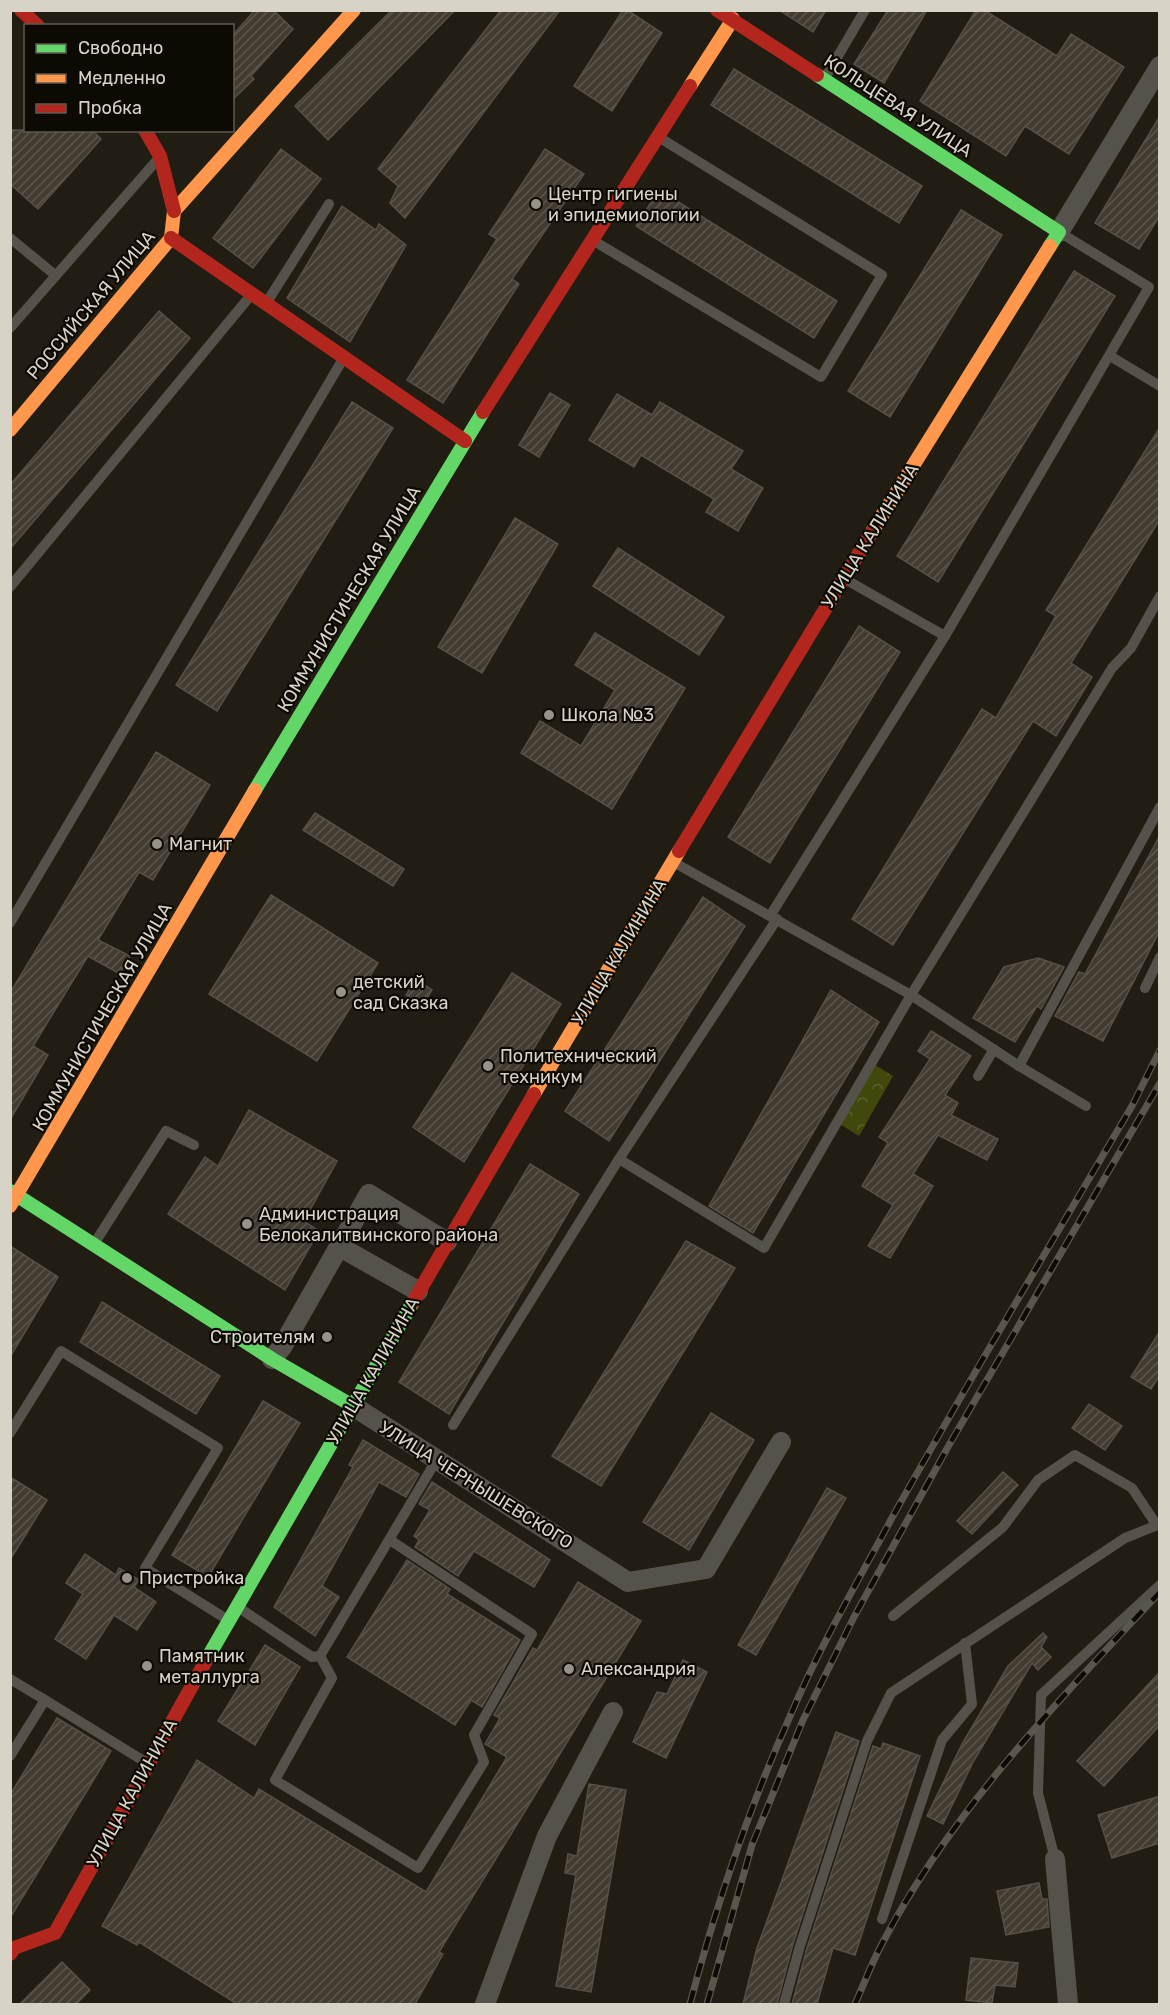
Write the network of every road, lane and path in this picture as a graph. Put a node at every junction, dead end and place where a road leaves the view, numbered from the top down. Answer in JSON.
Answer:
{"nodes":[{"id":1,"x":21,"y":10,"type":"edge"},
{"id":2,"x":354,"y":10,"type":"edge"},
{"id":3,"x":717,"y":10,"type":"edge"},
{"id":4,"x":865,"y":10,"type":"edge"},
{"id":5,"x":733,"y":19,"type":"junction"},
{"id":6,"x":36,"y":24,"type":"edge"},
{"id":7,"x":1160,"y":66,"type":"edge"},
{"id":8,"x":824,"y":80,"type":"junction"},
{"id":9,"x":146,"y":132,"type":"edge"},
{"id":10,"x":657,"y":136,"type":"junction"},
{"id":11,"x":160,"y":156,"type":"junction"},
{"id":12,"x":329,"y":204,"type":"dead end"},
{"id":13,"x":174,"y":211,"type":"junction"},
{"id":14,"x":1059,"y":232,"type":"junction"},
{"id":15,"x":10,"y":238,"type":"edge"},
{"id":16,"x":171,"y":238,"type":"junction"},
{"id":17,"x":594,"y":241,"type":"junction"},
{"id":18,"x":55,"y":275,"type":"junction"},
{"id":19,"x":251,"y":295,"type":"junction"},
{"id":20,"x":265,"y":304,"type":"junction"},
{"id":21,"x":10,"y":328,"type":"edge"},
{"id":22,"x":344,"y":356,"type":"junction"},
{"id":23,"x":1110,"y":356,"type":"junction"},
{"id":24,"x":1160,"y":386,"type":"edge"},
{"id":25,"x":10,"y":430,"type":"edge"},
{"id":26,"x":465,"y":441,"type":"junction"},
{"id":27,"x":843,"y":578,"type":"junction"},
{"id":28,"x":10,"y":587,"type":"edge"},
{"id":29,"x":1160,"y":596,"type":"edge"},
{"id":30,"x":945,"y":636,"type":"junction"},
{"id":31,"x":1160,"y":807,"type":"edge"},
{"id":32,"x":672,"y":861,"type":"junction"},
{"id":33,"x":773,"y":918,"type":"junction"},
{"id":34,"x":10,"y":923,"type":"edge"},
{"id":35,"x":1160,"y":957,"type":"edge"},
{"id":36,"x":1145,"y":988,"type":"dead end"},
{"id":37,"x":911,"y":994,"type":"junction"},
{"id":38,"x":994,"y":1049,"type":"junction"},
{"id":39,"x":1019,"y":1066,"type":"junction"},
{"id":40,"x":978,"y":1076,"type":"dead end"},
{"id":41,"x":1086,"y":1106,"type":"dead end"},
{"id":42,"x":194,"y":1145,"type":"dead end"},
{"id":43,"x":619,"y":1159,"type":"junction"},
{"id":44,"x":13,"y":1197,"type":"edge"},
{"id":45,"x":447,"y":1242,"type":"junction"},
{"id":46,"x":94,"y":1244,"type":"junction"},
{"id":47,"x":340,"y":1247,"type":"junction"},
{"id":48,"x":418,"y":1291,"type":"junction"},
{"id":49,"x":272,"y":1359,"type":"junction"},
{"id":50,"x":352,"y":1406,"type":"junction"},
{"id":51,"x":453,"y":1425,"type":"dead end"},
{"id":52,"x":10,"y":1433,"type":"edge"},
{"id":53,"x":782,"y":1442,"type":"dead end"},
{"id":54,"x":437,"y":1459,"type":"junction"},
{"id":55,"x":1158,"y":1524,"type":"edge"},
{"id":56,"x":390,"y":1540,"type":"junction"},
{"id":57,"x":1160,"y":1585,"type":"edge"},
{"id":58,"x":238,"y":1607,"type":"junction"},
{"id":59,"x":893,"y":1616,"type":"dead end"},
{"id":60,"x":231,"y":1622,"type":"junction"},
{"id":61,"x":966,"y":1644,"type":"junction"},
{"id":62,"x":320,"y":1656,"type":"junction"},
{"id":63,"x":10,"y":1679,"type":"edge"},
{"id":64,"x":45,"y":1700,"type":"junction"},
{"id":65,"x":613,"y":1712,"type":"dead end"},
{"id":66,"x":10,"y":1756,"type":"edge"},
{"id":67,"x":147,"y":1763,"type":"junction"},
{"id":68,"x":1055,"y":1859,"type":"joint"},
{"id":69,"x":882,"y":1919,"type":"dead end"},
{"id":70,"x":12,"y":1950,"type":"edge"},
{"id":71,"x":485,"y":2004,"type":"edge"},
{"id":72,"x":784,"y":2004,"type":"edge"},
{"id":73,"x":1068,"y":2004,"type":"edge"}],
"edges":[{"from":1,"to":6,"type":"street"},
{"from":2,"to":13,"type":"street"},
{"from":3,"to":5,"type":"street","name":"КОЛЬЦЕВАЯ УЛИЦА"},
{"from":4,"to":8,"type":"lane"},
{"from":5,"to":8,"type":"street","name":"КОЛЬЦЕВАЯ УЛИЦА"},
{"from":5,"to":10,"type":"street","name":"КОММУНИСТИЧЕСКАЯ УЛИЦА"},
{"from":7,"to":14,"type":"street","name":"УЛИЦА КАЛИНИНА"},
{"from":8,"to":14,"type":"street","name":"КОЛЬЦЕВАЯ УЛИЦА"},
{"from":9,"to":11,"type":"street"},
{"from":10,"to":17,"type":"street","name":"КОММУНИСТИЧЕСКАЯ УЛИЦА"},
{"from":10,"to":17,"type":"lane"},
{"from":11,"to":13,"type":"street"},
{"from":11,"to":18,"type":"lane"},
{"from":12,"to":20,"type":"lane"},
{"from":13,"to":16,"type":"street","name":"РОССИЙСКАЯ УЛИЦА"},
{"from":14,"to":23,"type":"lane"},
{"from":14,"to":27,"type":"street","name":"УЛИЦА КАЛИНИНА"},
{"from":15,"to":18,"type":"lane"},
{"from":16,"to":19,"type":"street"},
{"from":16,"to":25,"type":"street","name":"РОССИЙСКАЯ УЛИЦА"},
{"from":17,"to":26,"type":"street","name":"КОММУНИСТИЧЕСКАЯ УЛИЦА"},
{"from":18,"to":21,"type":"lane"},
{"from":19,"to":20,"type":"street"},
{"from":19,"to":28,"type":"lane"},
{"from":20,"to":22,"type":"street"},
{"from":22,"to":26,"type":"street"},
{"from":22,"to":34,"type":"lane"},
{"from":23,"to":24,"type":"lane"},
{"from":23,"to":30,"type":"lane"},
{"from":26,"to":44,"type":"street","name":"КОММУНИСТИЧЕСКАЯ УЛИЦА"},
{"from":27,"to":30,"type":"lane"},
{"from":27,"to":32,"type":"street","name":"УЛИЦА КАЛИНИНА"},
{"from":29,"to":37,"type":"lane"},
{"from":30,"to":33,"type":"lane"},
{"from":31,"to":39,"type":"lane"},
{"from":32,"to":33,"type":"lane"},
{"from":32,"to":45,"type":"street","name":"УЛИЦА КАЛИНИНА"},
{"from":33,"to":37,"type":"lane"},
{"from":33,"to":43,"type":"lane"},
{"from":35,"to":36,"type":"lane"},
{"from":37,"to":38,"type":"lane"},
{"from":37,"to":43,"type":"lane"},
{"from":38,"to":39,"type":"lane"},
{"from":38,"to":40,"type":"lane"},
{"from":39,"to":41,"type":"lane"},
{"from":42,"to":46,"type":"lane"},
{"from":43,"to":51,"type":"lane"},
{"from":44,"to":46,"type":"street","name":"УЛИЦА ЧЕРНЫШЕВСКОГО"},
{"from":45,"to":47,"type":"street"},
{"from":45,"to":48,"type":"street","name":"УЛИЦА КАЛИНИНА"},
{"from":46,"to":49,"type":"street","name":"УЛИЦА ЧЕРНЫШЕВСКОГО"},
{"from":47,"to":48,"type":"street"},
{"from":47,"to":49,"type":"street"},
{"from":48,"to":50,"type":"street","name":"УЛИЦА КАЛИНИНА"},
{"from":49,"to":50,"type":"street","name":"УЛИЦА ЧЕРНЫШЕВСКОГО"},
{"from":50,"to":54,"type":"street","name":"УЛИЦА ЧЕРНЫШЕВСКОГО"},
{"from":50,"to":58,"type":"street","name":"УЛИЦА КАЛИНИНА"},
{"from":52,"to":60,"type":"lane"},
{"from":53,"to":54,"type":"street","name":"УЛИЦА ЧЕРНЫШЕВСКОГО"},
{"from":54,"to":56,"type":"lane"},
{"from":55,"to":59,"type":"lane"},
{"from":55,"to":61,"type":"lane"},
{"from":56,"to":62,"type":"lane"},
{"from":56,"to":62,"type":"lane"},
{"from":57,"to":68,"type":"lane"},
{"from":58,"to":60,"type":"street","name":"УЛИЦА КАЛИНИНА"},
{"from":58,"to":62,"type":"lane"},
{"from":60,"to":67,"type":"street","name":"УЛИЦА КАЛИНИНА"},
{"from":61,"to":69,"type":"lane"},
{"from":61,"to":72,"type":"lane"},
{"from":63,"to":64,"type":"lane"},
{"from":64,"to":66,"type":"lane"},
{"from":64,"to":67,"type":"lane"},
{"from":65,"to":71,"type":"street"},
{"from":67,"to":70,"type":"street","name":"УЛИЦА КАЛИНИНА"},
{"from":68,"to":73,"type":"street"}]}
